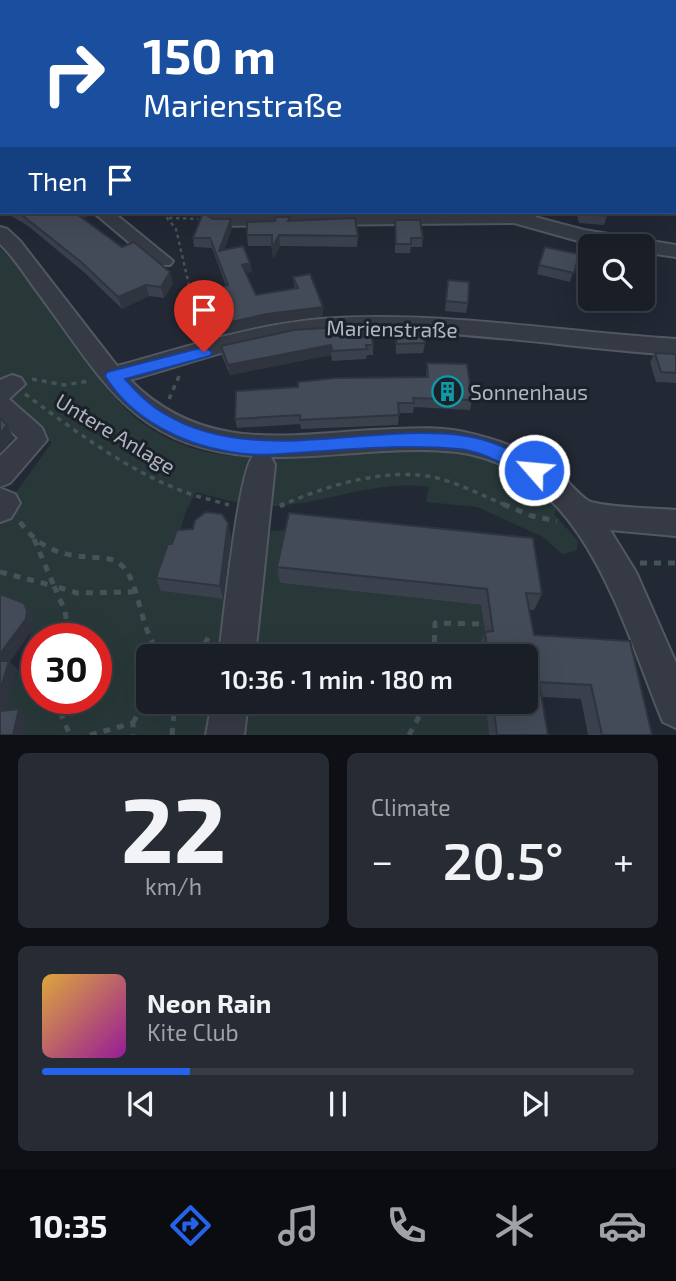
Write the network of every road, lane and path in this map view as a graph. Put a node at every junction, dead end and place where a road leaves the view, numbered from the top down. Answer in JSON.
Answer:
{"nodes":[{"id":1,"x":104,"y":214,"type":"edge"},
{"id":2,"x":164,"y":214,"type":"edge"},
{"id":3,"x":523,"y":214,"type":"edge"},
{"id":4,"x":315,"y":216,"type":"edge"},
{"id":5,"x":169,"y":218,"type":"junction"},
{"id":6,"x":214,"y":220,"type":"joint"},
{"id":7,"x":0,"y":233,"type":"edge"},
{"id":8,"x":676,"y":251,"type":"edge"},
{"id":9,"x":163,"y":261,"type":"dead end"},
{"id":10,"x":676,"y":347,"type":"edge"},
{"id":11,"x":196,"y":354,"type":"junction"},
{"id":12,"x":113,"y":376,"type":"junction"},
{"id":13,"x":9,"y":390,"type":"edge"},
{"id":14,"x":159,"y":419,"type":"junction"},
{"id":15,"x":261,"y":465,"type":"dead end"},
{"id":16,"x":1,"y":497,"type":"edge"},
{"id":17,"x":253,"y":512,"type":"junction"},
{"id":18,"x":583,"y":514,"type":"junction"},
{"id":19,"x":676,"y":523,"type":"edge"},
{"id":20,"x":34,"y":539,"type":"junction"},
{"id":21,"x":638,"y":563,"type":"dead end"},
{"id":22,"x":676,"y":563,"type":"edge"},
{"id":23,"x":0,"y":572,"type":"edge"},
{"id":24,"x":54,"y":586,"type":"junction"},
{"id":25,"x":133,"y":593,"type":"junction"},
{"id":26,"x":69,"y":623,"type":"edge"},
{"id":27,"x":484,"y":624,"type":"dead end"},
{"id":28,"x":150,"y":644,"type":"edge"},
{"id":29,"x":238,"y":644,"type":"edge"},
{"id":30,"x":434,"y":644,"type":"edge"},
{"id":31,"x":676,"y":709,"type":"edge"},
{"id":32,"x":62,"y":714,"type":"edge"},
{"id":33,"x":137,"y":714,"type":"edge"},
{"id":34,"x":174,"y":714,"type":"edge"},
{"id":35,"x":228,"y":714,"type":"edge"},
{"id":36,"x":420,"y":714,"type":"edge"},
{"id":37,"x":133,"y":723,"type":"junction"},
{"id":38,"x":70,"y":735,"type":"edge"},
{"id":39,"x":90,"y":735,"type":"edge"},
{"id":40,"x":133,"y":735,"type":"edge"},
{"id":41,"x":172,"y":735,"type":"edge"},
{"id":42,"x":225,"y":735,"type":"edge"},
{"id":43,"x":409,"y":735,"type":"edge"}],
"edges":[{"from":1,"to":9,"type":"street"},
{"from":2,"to":5,"type":"path"},
{"from":3,"to":4,"type":"street"},
{"from":3,"to":8,"type":"street"},
{"from":4,"to":6,"type":"street"},
{"from":5,"to":6,"type":"path"},
{"from":5,"to":11,"type":"path"},
{"from":7,"to":12,"type":"street"},
{"from":10,"to":11,"type":"street","name":"Marienstraße"},
{"from":11,"to":12,"type":"street","name":"Marienstraße"},
{"from":11,"to":14,"type":"path"},
{"from":12,"to":13,"type":"path"},
{"from":12,"to":14,"type":"street"},
{"from":13,"to":16,"type":"street"},
{"from":13,"to":17,"type":"path","name":"Untere Anlage"},
{"from":14,"to":18,"type":"street"},
{"from":15,"to":17,"type":"street"},
{"from":16,"to":20,"type":"path"},
{"from":17,"to":18,"type":"path"},
{"from":17,"to":29,"type":"street"},
{"from":18,"to":19,"type":"street"},
{"from":18,"to":31,"type":"street"},
{"from":20,"to":24,"type":"path"},
{"from":20,"to":25,"type":"path"},
{"from":21,"to":22,"type":"path"},
{"from":23,"to":24,"type":"path"},
{"from":24,"to":25,"type":"path"},
{"from":24,"to":26,"type":"path"},
{"from":25,"to":28,"type":"path"},
{"from":27,"to":30,"type":"path"},
{"from":32,"to":38,"type":"path"},
{"from":33,"to":37,"type":"path"},
{"from":34,"to":41,"type":"path"},
{"from":35,"to":42,"type":"street"},
{"from":36,"to":43,"type":"path"},
{"from":37,"to":39,"type":"path"},
{"from":37,"to":40,"type":"path"}]}
